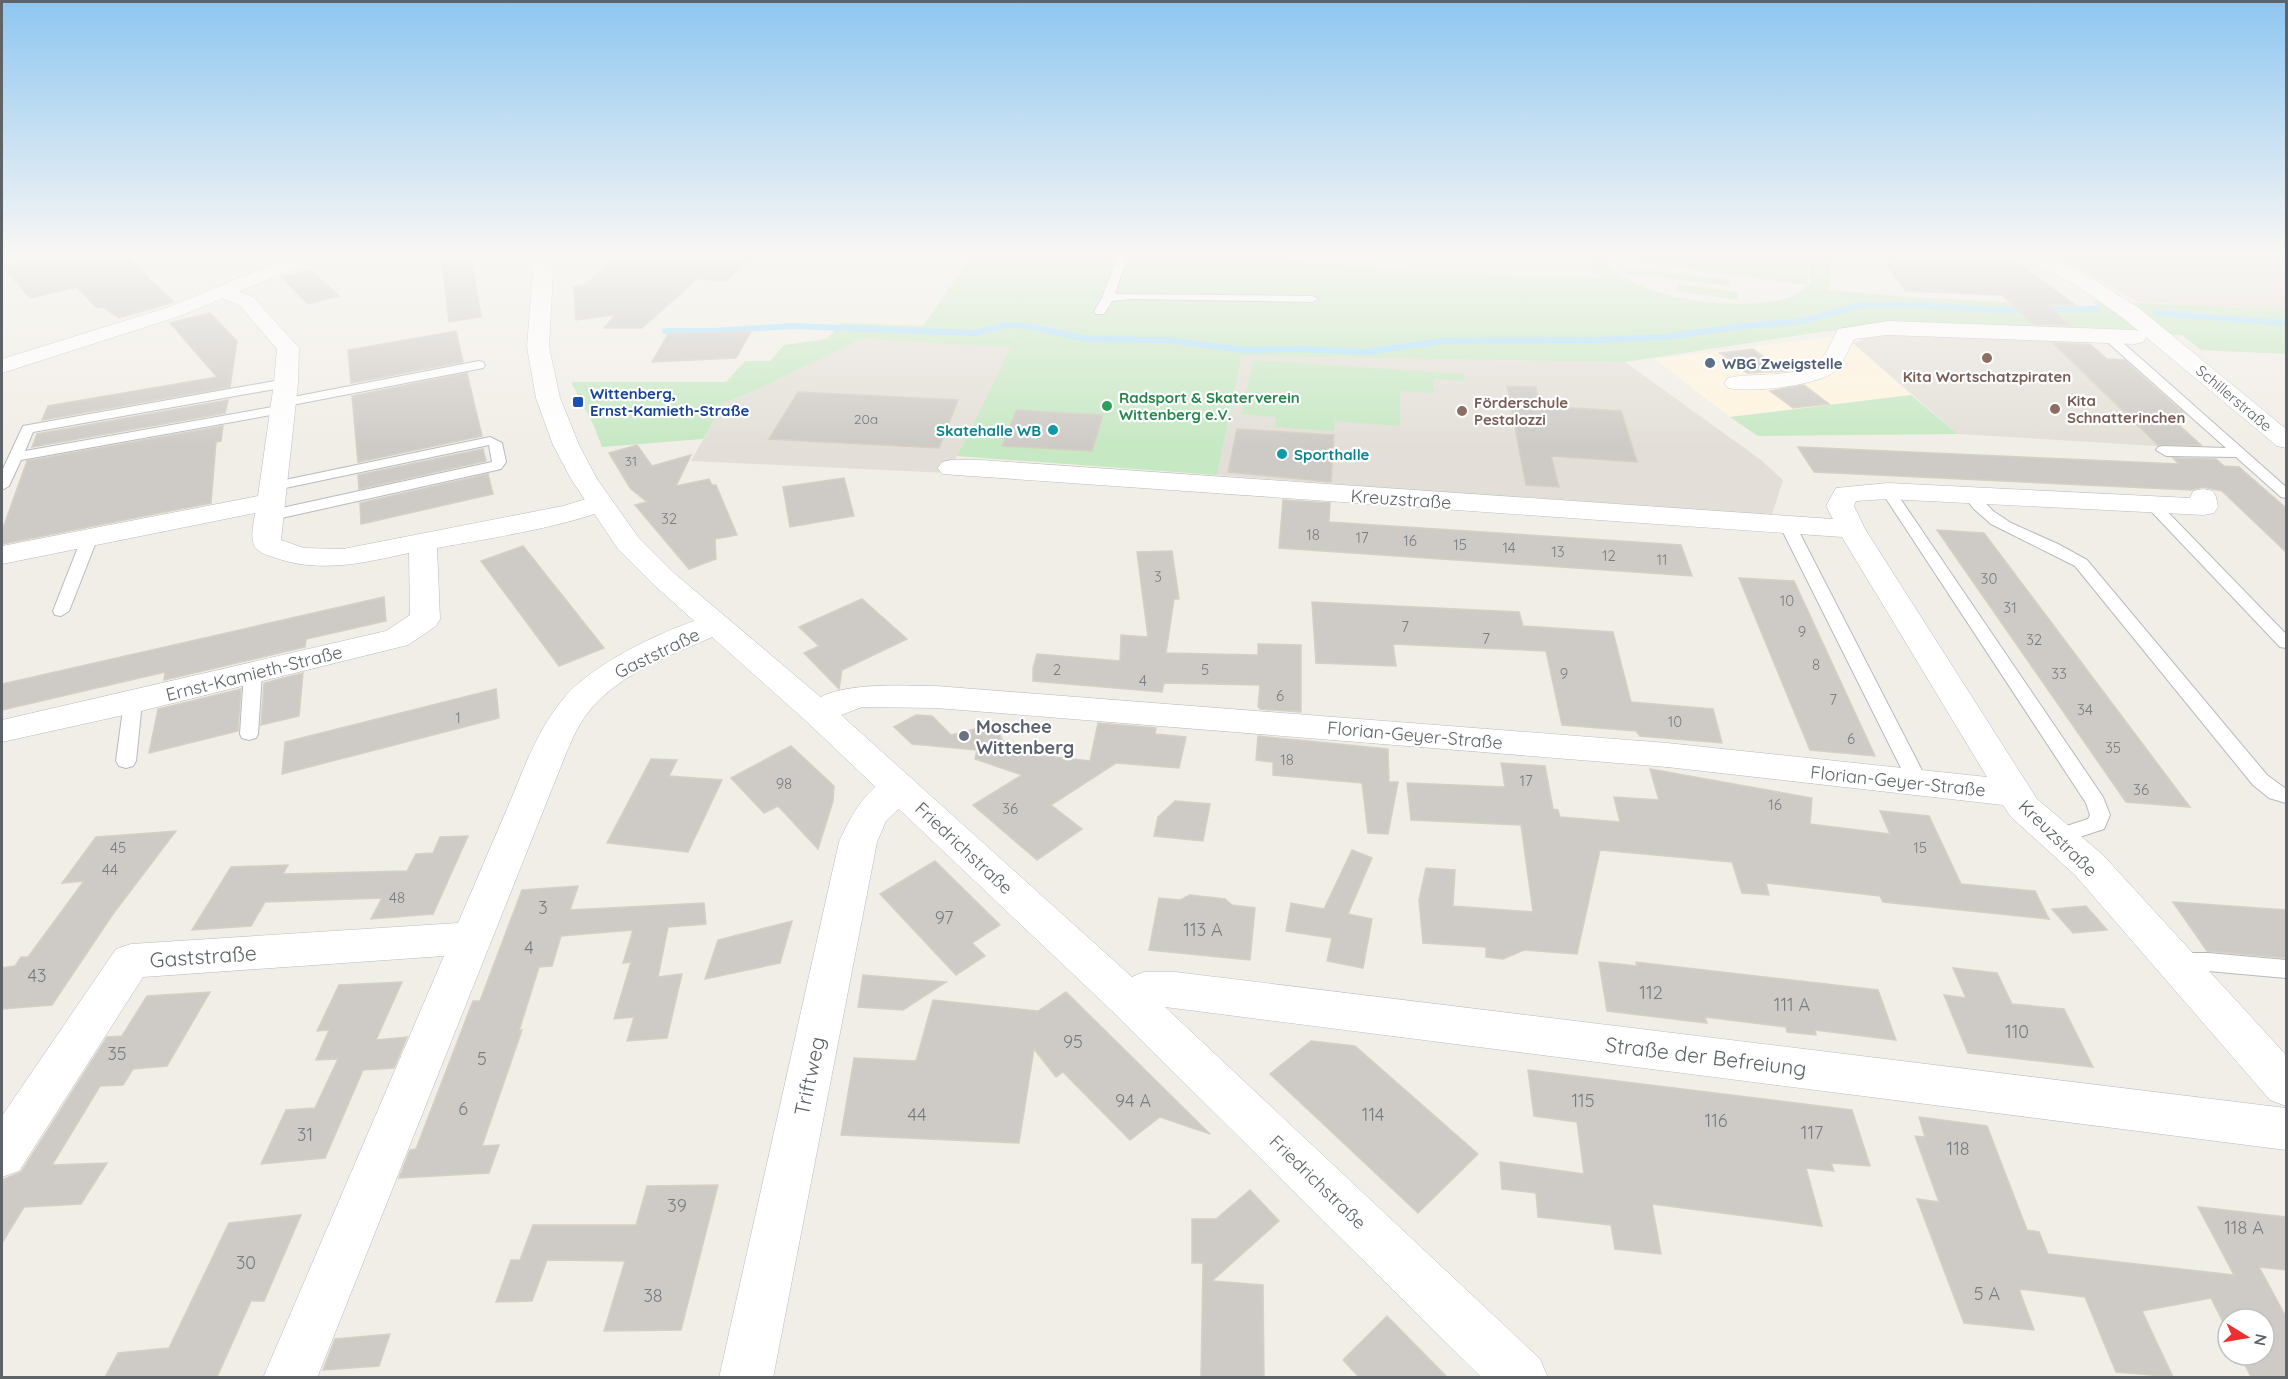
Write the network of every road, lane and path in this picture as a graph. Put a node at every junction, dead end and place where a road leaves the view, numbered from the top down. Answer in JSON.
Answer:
{"nodes":[{"id":1,"x":151,"y":318,"type":"edge"},
{"id":2,"x":262,"y":318,"type":"edge"},
{"id":3,"x":540,"y":318,"type":"edge"},
{"id":4,"x":2135,"y":318,"type":"edge"},
{"id":5,"x":2108,"y":336,"type":"junction"},
{"id":6,"x":2135,"y":337,"type":"joint"},
{"id":7,"x":2161,"y":338,"type":"junction"},
{"id":8,"x":479,"y":365,"type":"dead end"},
{"id":9,"x":2,"y":366,"type":"edge"},
{"id":10,"x":1736,"y":384,"type":"dead end"},
{"id":11,"x":283,"y":398,"type":"junction"},
{"id":12,"x":2286,"y":441,"type":"edge"},
{"id":13,"x":2166,"y":452,"type":"dead end"},
{"id":14,"x":2240,"y":453,"type":"junction"},
{"id":15,"x":15,"y":457,"type":"junction"},
{"id":16,"x":951,"y":468,"type":"dead end"},
{"id":17,"x":2,"y":486,"type":"edge"},
{"id":18,"x":1888,"y":491,"type":"junction"},
{"id":19,"x":2286,"y":494,"type":"edge"},
{"id":20,"x":1970,"y":495,"type":"junction"},
{"id":21,"x":2203,"y":497,"type":"dead end"},
{"id":22,"x":269,"y":502,"type":"junction"},
{"id":23,"x":599,"y":503,"type":"junction"},
{"id":24,"x":2153,"y":505,"type":"junction"},
{"id":25,"x":1788,"y":526,"type":"junction"},
{"id":26,"x":1851,"y":529,"type":"junction"},
{"id":27,"x":90,"y":537,"type":"junction"},
{"id":28,"x":423,"y":542,"type":"junction"},
{"id":29,"x":2,"y":555,"type":"edge"},
{"id":30,"x":61,"y":611,"type":"dead end"},
{"id":31,"x":716,"y":624,"type":"junction"},
{"id":32,"x":2286,"y":643,"type":"edge"},
{"id":33,"x":253,"y":674,"type":"junction"},
{"id":34,"x":134,"y":702,"type":"junction"},
{"id":35,"x":818,"y":713,"type":"junction"},
{"id":36,"x":2,"y":731,"type":"edge"},
{"id":37,"x":249,"y":734,"type":"dead end"},
{"id":38,"x":126,"y":761,"type":"dead end"},
{"id":39,"x":1919,"y":783,"type":"junction"},
{"id":40,"x":899,"y":788,"type":"junction"},
{"id":41,"x":2013,"y":793,"type":"junction"},
{"id":42,"x":2286,"y":796,"type":"edge"},
{"id":43,"x":2058,"y":836,"type":"junction"},
{"id":44,"x":471,"y":938,"type":"junction"},
{"id":45,"x":2178,"y":962,"type":"junction"},
{"id":46,"x":2286,"y":969,"type":"edge"},
{"id":47,"x":1127,"y":998,"type":"junction"},
{"id":48,"x":2286,"y":1086,"type":"edge"},
{"id":49,"x":2286,"y":1129,"type":"edge"},
{"id":50,"x":2,"y":1155,"type":"edge"},
{"id":51,"x":290,"y":1377,"type":"edge"},
{"id":52,"x":746,"y":1377,"type":"edge"},
{"id":53,"x":1521,"y":1377,"type":"edge"}],
"edges":[{"from":1,"to":9,"type":"street"},
{"from":2,"to":11,"type":"street"},
{"from":3,"to":23,"type":"street","name":"Friedrichstraße"},
{"from":4,"to":7,"type":"street","name":"Schillerstraße"},
{"from":5,"to":6,"type":"street"},
{"from":5,"to":10,"type":"street"},
{"from":5,"to":14,"type":"lane"},
{"from":6,"to":7,"type":"lane"},
{"from":7,"to":12,"type":"street","name":"Schillerstraße"},
{"from":8,"to":11,"type":"lane"},
{"from":11,"to":15,"type":"lane"},
{"from":11,"to":15,"type":"lane"},
{"from":11,"to":22,"type":"street"},
{"from":13,"to":14,"type":"lane"},
{"from":14,"to":19,"type":"lane"},
{"from":15,"to":17,"type":"lane"},
{"from":16,"to":25,"type":"street","name":"Kreuzstraße"},
{"from":18,"to":20,"type":"street","name":"Kreuzstraße"},
{"from":18,"to":26,"type":"street","name":"Kreuzstraße"},
{"from":18,"to":43,"type":"lane"},
{"from":20,"to":24,"type":"street","name":"Kreuzstraße"},
{"from":20,"to":42,"type":"lane"},
{"from":21,"to":24,"type":"street","name":"Kreuzstraße"},
{"from":22,"to":22,"type":"lane"},
{"from":22,"to":27,"type":"street"},
{"from":22,"to":28,"type":"street"},
{"from":23,"to":28,"type":"street"},
{"from":23,"to":31,"type":"street","name":"Friedrichstraße"},
{"from":24,"to":32,"type":"lane"},
{"from":25,"to":26,"type":"street","name":"Kreuzstraße"},
{"from":25,"to":39,"type":"lane"},
{"from":26,"to":41,"type":"street","name":"Kreuzstraße"},
{"from":27,"to":29,"type":"street"},
{"from":27,"to":30,"type":"lane"},
{"from":28,"to":33,"type":"street","name":"Ernst-Kamieth-Straße"},
{"from":31,"to":35,"type":"street","name":"Friedrichstraße"},
{"from":31,"to":44,"type":"street","name":"Gaststraße"},
{"from":33,"to":34,"type":"street","name":"Ernst-Kamieth-Straße"},
{"from":33,"to":37,"type":"lane"},
{"from":34,"to":36,"type":"street","name":"Ernst-Kamieth-Straße"},
{"from":34,"to":38,"type":"lane"},
{"from":35,"to":39,"type":"street","name":"Florian-Geyer-Straße"},
{"from":35,"to":40,"type":"street","name":"Friedrichstraße"},
{"from":39,"to":41,"type":"street","name":"Florian-Geyer-Straße"},
{"from":40,"to":47,"type":"street","name":"Friedrichstraße"},
{"from":40,"to":52,"type":"street","name":"Triftweg"},
{"from":41,"to":43,"type":"street","name":"Kreuzstraße"},
{"from":43,"to":45,"type":"street","name":"Kreuzstraße"},
{"from":44,"to":50,"type":"street","name":"Gaststraße"},
{"from":44,"to":51,"type":"street","name":"Gaststraße"},
{"from":45,"to":46,"type":"lane"},
{"from":45,"to":48,"type":"street","name":"Kreuzstraße"},
{"from":47,"to":49,"type":"street","name":"Straße der Befreiung"},
{"from":47,"to":53,"type":"street","name":"Friedrichstraße"}]}
